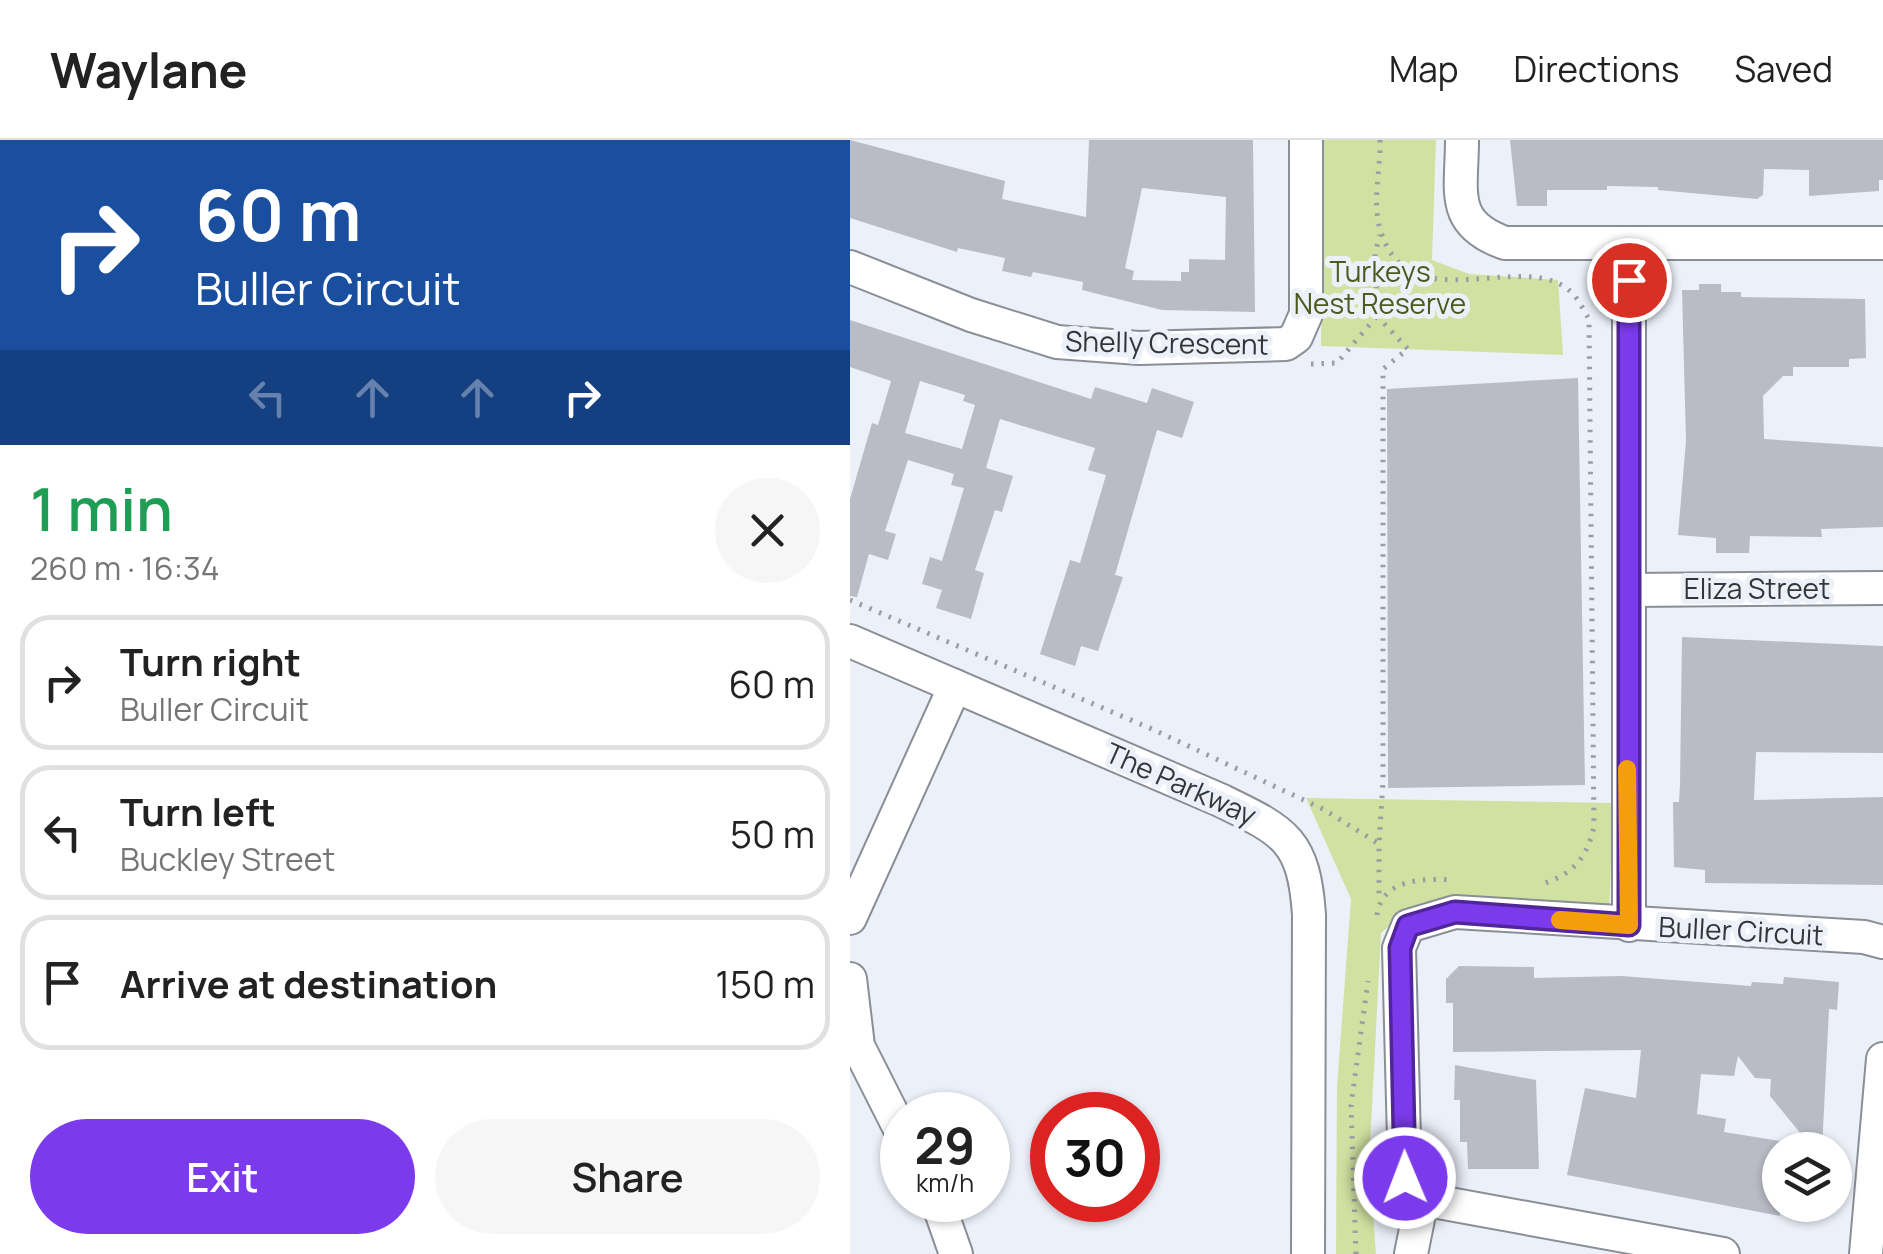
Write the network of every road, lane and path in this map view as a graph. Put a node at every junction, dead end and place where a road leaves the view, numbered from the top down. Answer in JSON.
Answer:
{"nodes":[{"id":1,"x":1306,"y":140,"type":"edge"},
{"id":2,"x":1380,"y":140,"type":"edge"},
{"id":3,"x":1462,"y":140,"type":"edge"},
{"id":4,"x":1380,"y":232,"type":"junction"},
{"id":5,"x":1883,"y":243,"type":"edge"},
{"id":6,"x":1629,"y":244,"type":"junction"},
{"id":7,"x":850,"y":267,"type":"edge"},
{"id":8,"x":1377,"y":316,"type":"junction"},
{"id":9,"x":1298,"y":365,"type":"dead end"},
{"id":10,"x":1883,"y":588,"type":"edge"},
{"id":11,"x":1631,"y":590,"type":"junction"},
{"id":12,"x":850,"y":641,"type":"edge"},
{"id":13,"x":954,"y":686,"type":"junction"},
{"id":14,"x":1379,"y":844,"type":"dead end"},
{"id":15,"x":1461,"y":881,"type":"dead end"},
{"id":16,"x":1531,"y":887,"type":"dead end"},
{"id":17,"x":850,"y":918,"type":"edge"},
{"id":18,"x":1376,"y":922,"type":"dead end"},
{"id":19,"x":1629,"y":925,"type":"junction"},
{"id":20,"x":1883,"y":942,"type":"edge"},
{"id":21,"x":850,"y":979,"type":"edge"},
{"id":22,"x":1368,"y":979,"type":"dead end"},
{"id":23,"x":1883,"y":1059,"type":"edge"},
{"id":24,"x":881,"y":1092,"type":"edge"},
{"id":25,"x":1422,"y":1199,"type":"junction"},
{"id":26,"x":944,"y":1222,"type":"edge"},
{"id":27,"x":956,"y":1254,"type":"edge"},
{"id":28,"x":1308,"y":1254,"type":"edge"},
{"id":29,"x":1356,"y":1254,"type":"edge"},
{"id":30,"x":1411,"y":1254,"type":"edge"},
{"id":31,"x":1723,"y":1254,"type":"edge"},
{"id":32,"x":1866,"y":1254,"type":"edge"}],
"edges":[{"from":1,"to":7,"type":"street","name":"Shelly Crescent"},
{"from":2,"to":4,"type":"path"},
{"from":3,"to":6,"type":"street"},
{"from":4,"to":8,"type":"path"},
{"from":4,"to":16,"type":"path"},
{"from":5,"to":6,"type":"street"},
{"from":6,"to":11,"type":"street"},
{"from":8,"to":9,"type":"path"},
{"from":8,"to":14,"type":"path"},
{"from":10,"to":11,"type":"street","name":"Eliza Street"},
{"from":11,"to":19,"type":"street"},
{"from":12,"to":13,"type":"street","name":"The Parkway"},
{"from":13,"to":17,"type":"street"},
{"from":13,"to":28,"type":"street","name":"The Parkway"},
{"from":15,"to":18,"type":"path"},
{"from":19,"to":20,"type":"street","name":"Buller Circuit"},
{"from":19,"to":25,"type":"street","name":"Buller Circuit"},
{"from":21,"to":24,"type":"street"},
{"from":22,"to":29,"type":"path"},
{"from":23,"to":32,"type":"street"},
{"from":25,"to":30,"type":"street"},
{"from":25,"to":31,"type":"street"},
{"from":26,"to":27,"type":"street"}]}
